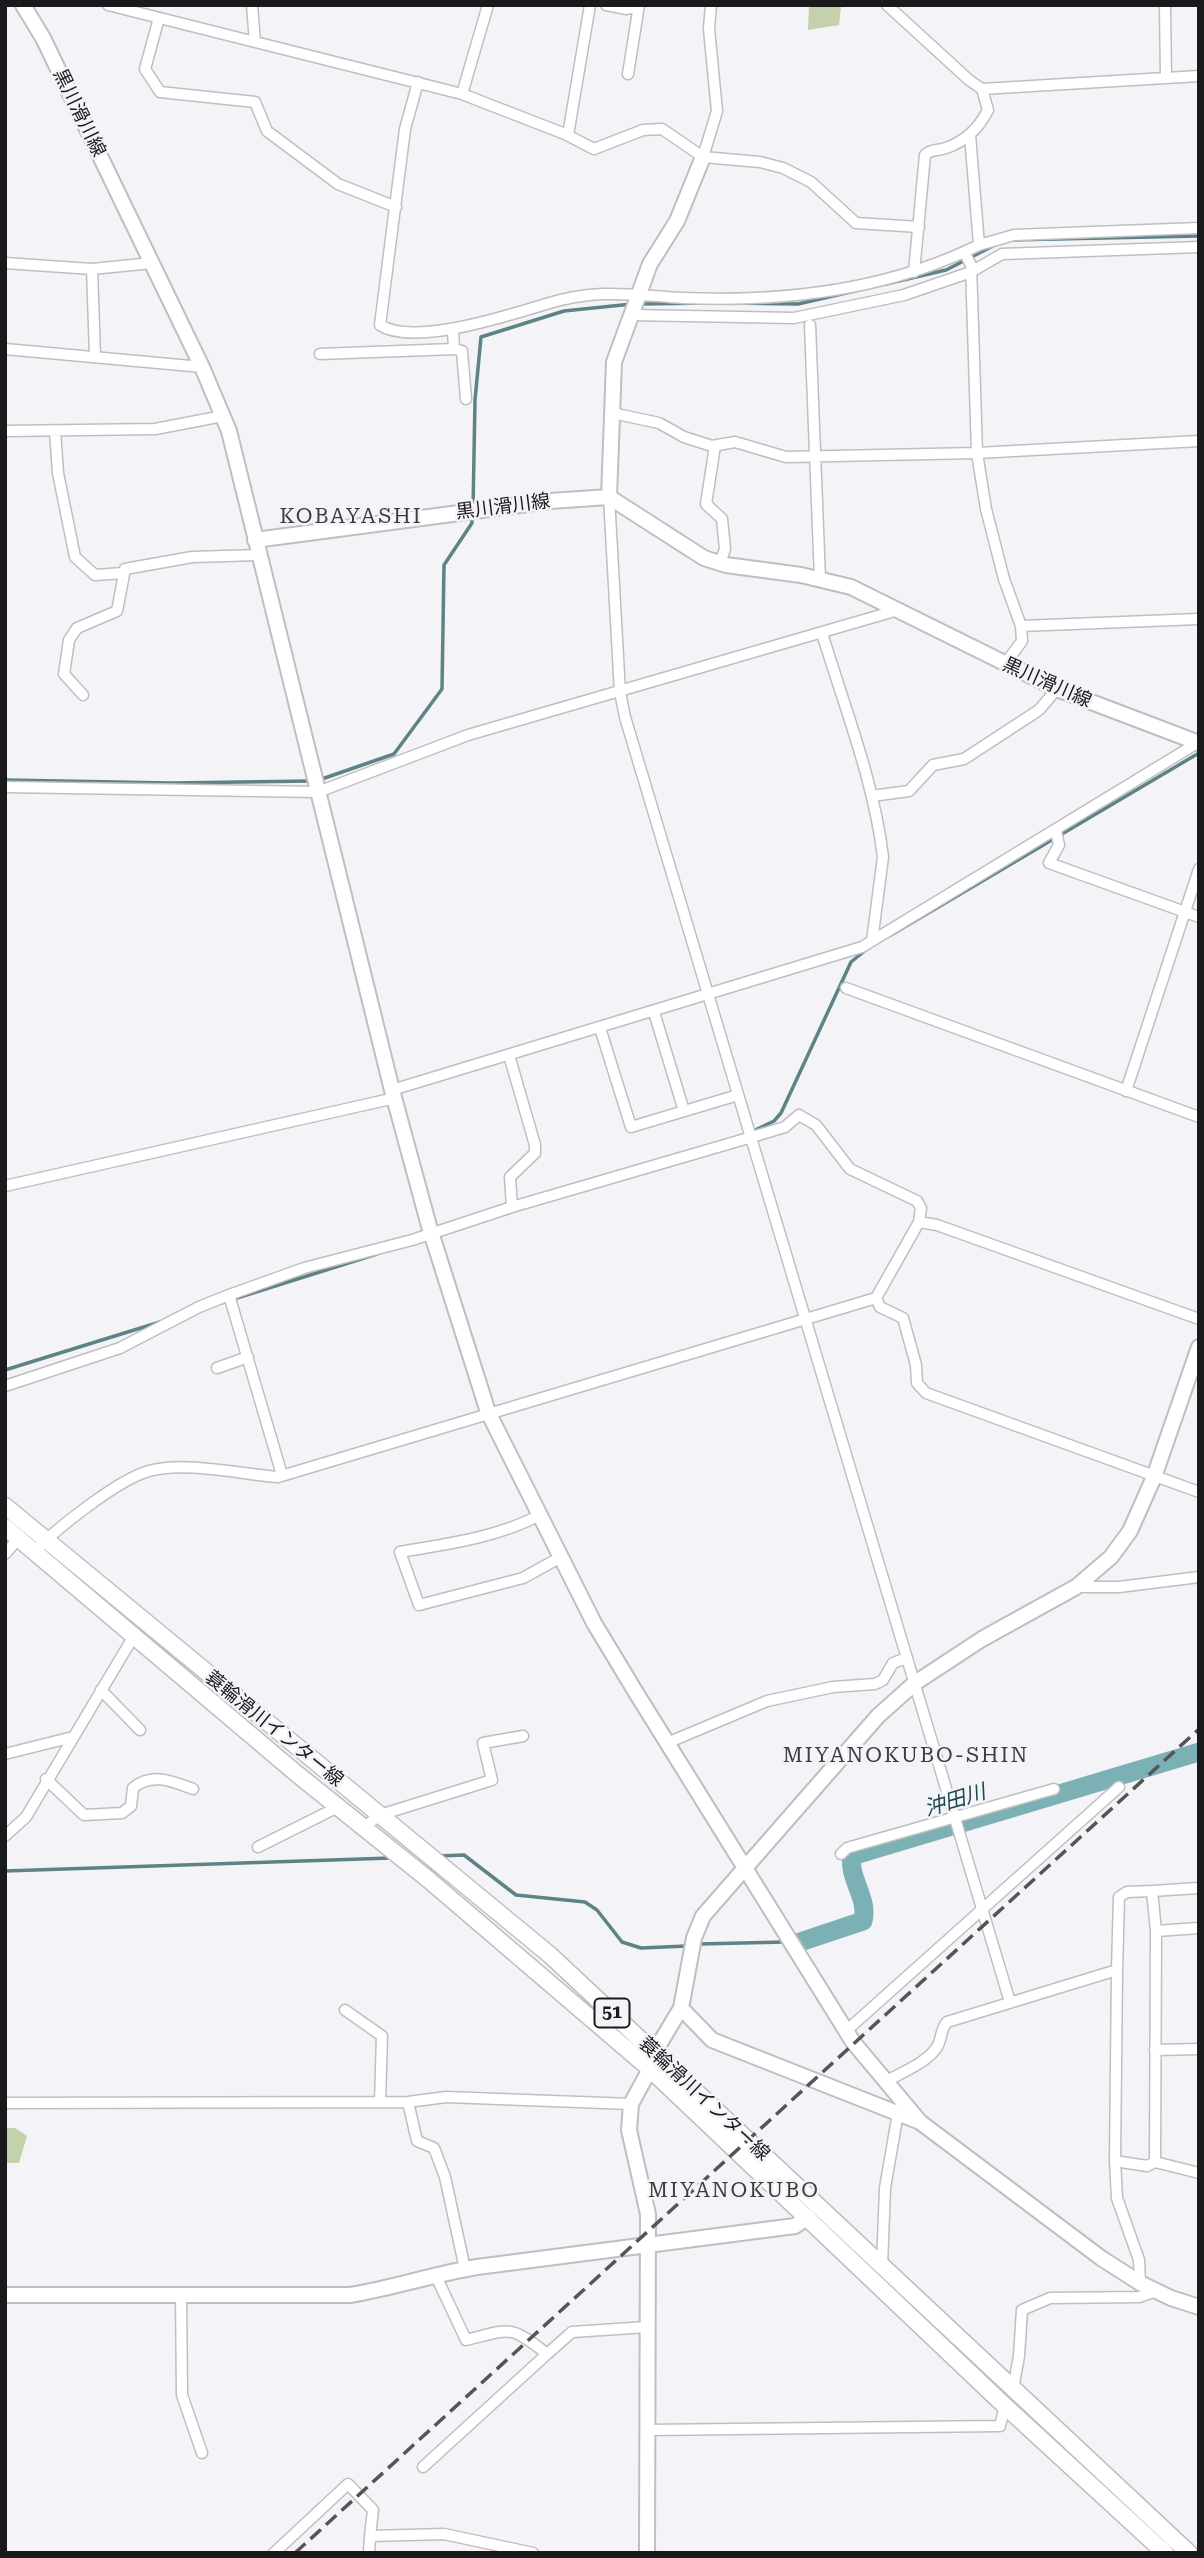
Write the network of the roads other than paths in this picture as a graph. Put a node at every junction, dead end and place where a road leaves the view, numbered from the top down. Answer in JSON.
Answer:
{"nodes":[{"id":1,"x":23,"y":5,"type":"edge"},
{"id":2,"x":108,"y":5,"type":"edge"},
{"id":3,"x":252,"y":5,"type":"edge"},
{"id":4,"x":488,"y":5,"type":"edge"},
{"id":5,"x":590,"y":5,"type":"edge"},
{"id":6,"x":606,"y":5,"type":"edge"},
{"id":7,"x":711,"y":5,"type":"edge"},
{"id":8,"x":887,"y":5,"type":"edge"},
{"id":9,"x":1165,"y":5,"type":"edge"},
{"id":10,"x":639,"y":6,"type":"edge"},
{"id":11,"x":159,"y":18,"type":"junction"},
{"id":12,"x":255,"y":42,"type":"junction"},
{"id":13,"x":628,"y":74,"type":"dead end"},
{"id":14,"x":1199,"y":76,"type":"edge"},
{"id":15,"x":1166,"y":78,"type":"junction"},
{"id":16,"x":418,"y":82,"type":"junction"},
{"id":17,"x":982,"y":89,"type":"junction"},
{"id":18,"x":462,"y":94,"type":"junction"},
{"id":19,"x":568,"y":135,"type":"junction"},
{"id":20,"x":970,"y":135,"type":"junction"},
{"id":21,"x":703,"y":157,"type":"junction"},
{"id":22,"x":396,"y":207,"type":"junction"},
{"id":23,"x":919,"y":227,"type":"junction"},
{"id":24,"x":1199,"y":228,"type":"edge"},
{"id":25,"x":979,"y":245,"type":"junction"},
{"id":26,"x":1199,"y":247,"type":"edge"},
{"id":27,"x":968,"y":261,"type":"junction"},
{"id":28,"x":5,"y":263,"type":"edge"},
{"id":29,"x":152,"y":263,"type":"junction"},
{"id":30,"x":92,"y":269,"type":"junction"},
{"id":31,"x":914,"y":272,"type":"junction"},
{"id":32,"x":640,"y":297,"type":"junction"},
{"id":33,"x":632,"y":315,"type":"junction"},
{"id":34,"x":810,"y":325,"type":"dead end"},
{"id":35,"x":453,"y":329,"type":"junction"},
{"id":36,"x":5,"y":349,"type":"edge"},
{"id":37,"x":454,"y":349,"type":"junction"},
{"id":38,"x":320,"y":354,"type":"dead end"},
{"id":39,"x":95,"y":356,"type":"junction"},
{"id":40,"x":202,"y":367,"type":"junction"},
{"id":41,"x":466,"y":399,"type":"dead end"},
{"id":42,"x":612,"y":413,"type":"junction"},
{"id":43,"x":223,"y":416,"type":"junction"},
{"id":44,"x":55,"y":431,"type":"junction"},
{"id":45,"x":5,"y":432,"type":"edge"},
{"id":46,"x":1199,"y":441,"type":"edge"},
{"id":47,"x":715,"y":446,"type":"junction"},
{"id":48,"x":976,"y":453,"type":"junction"},
{"id":49,"x":814,"y":457,"type":"junction"},
{"id":50,"x":608,"y":497,"type":"junction"},
{"id":51,"x":257,"y":547,"type":"junction"},
{"id":52,"x":720,"y":563,"type":"junction"},
{"id":53,"x":124,"y":573,"type":"junction"},
{"id":54,"x":820,"y":579,"type":"junction"},
{"id":55,"x":898,"y":610,"type":"junction"},
{"id":56,"x":1199,"y":619,"type":"edge"},
{"id":57,"x":1021,"y":626,"type":"junction"},
{"id":58,"x":822,"y":633,"type":"junction"},
{"id":59,"x":1005,"y":664,"type":"junction"},
{"id":60,"x":1056,"y":689,"type":"junction"},
{"id":61,"x":620,"y":692,"type":"junction"},
{"id":62,"x":83,"y":695,"type":"dead end"},
{"id":63,"x":1199,"y":743,"type":"edge"},
{"id":64,"x":5,"y":787,"type":"edge"},
{"id":65,"x":318,"y":792,"type":"junction"},
{"id":66,"x":872,"y":796,"type":"junction"},
{"id":67,"x":1056,"y":831,"type":"junction"},
{"id":68,"x":1199,"y":869,"type":"edge"},
{"id":69,"x":1185,"y":912,"type":"junction"},
{"id":70,"x":1199,"y":917,"type":"edge"},
{"id":71,"x":872,"y":941,"type":"junction"},
{"id":72,"x":846,"y":988,"type":"dead end"},
{"id":73,"x":709,"y":995,"type":"junction"},
{"id":74,"x":654,"y":1012,"type":"junction"},
{"id":75,"x":600,"y":1028,"type":"junction"},
{"id":76,"x":509,"y":1055,"type":"junction"},
{"id":77,"x":1126,"y":1091,"type":"junction"},
{"id":78,"x":393,"y":1094,"type":"junction"},
{"id":79,"x":738,"y":1095,"type":"junction"},
{"id":80,"x":684,"y":1111,"type":"junction"},
{"id":81,"x":1199,"y":1116,"type":"edge"},
{"id":82,"x":752,"y":1138,"type":"junction"},
{"id":83,"x":5,"y":1186,"type":"edge"},
{"id":84,"x":512,"y":1207,"type":"junction"},
{"id":85,"x":919,"y":1222,"type":"junction"},
{"id":86,"x":431,"y":1234,"type":"junction"},
{"id":87,"x":229,"y":1295,"type":"junction"},
{"id":88,"x":876,"y":1298,"type":"junction"},
{"id":89,"x":805,"y":1319,"type":"junction"},
{"id":90,"x":1199,"y":1319,"type":"edge"},
{"id":91,"x":1199,"y":1347,"type":"edge"},
{"id":92,"x":248,"y":1357,"type":"junction"},
{"id":93,"x":217,"y":1368,"type":"dead end"},
{"id":94,"x":5,"y":1386,"type":"edge"},
{"id":95,"x":488,"y":1412,"type":"junction"},
{"id":96,"x":282,"y":1475,"type":"junction"},
{"id":97,"x":1154,"y":1477,"type":"junction"},
{"id":98,"x":1199,"y":1492,"type":"edge"},
{"id":99,"x":5,"y":1506,"type":"edge"},
{"id":100,"x":540,"y":1515,"type":"junction"},
{"id":101,"x":5,"y":1527,"type":"edge"},
{"id":102,"x":19,"y":1538,"type":"junction"},
{"id":103,"x":40,"y":1546,"type":"junction"},
{"id":104,"x":5,"y":1554,"type":"edge"},
{"id":105,"x":561,"y":1557,"type":"junction"},
{"id":106,"x":1199,"y":1577,"type":"edge"},
{"id":107,"x":1076,"y":1587,"type":"junction"},
{"id":108,"x":135,"y":1634,"type":"junction"},
{"id":109,"x":907,"y":1658,"type":"junction"},
{"id":110,"x":915,"y":1683,"type":"junction"},
{"id":111,"x":101,"y":1690,"type":"junction"},
{"id":112,"x":140,"y":1730,"type":"dead end"},
{"id":113,"x":523,"y":1736,"type":"dead end"},
{"id":114,"x":73,"y":1737,"type":"junction"},
{"id":115,"x":667,"y":1743,"type":"junction"},
{"id":116,"x":5,"y":1754,"type":"edge"},
{"id":117,"x":47,"y":1779,"type":"junction"},
{"id":118,"x":1119,"y":1787,"type":"dead end"},
{"id":119,"x":193,"y":1788,"type":"dead end"},
{"id":120,"x":1054,"y":1789,"type":"dead end"},
{"id":121,"x":338,"y":1807,"type":"junction"},
{"id":122,"x":380,"y":1815,"type":"junction"},
{"id":123,"x":955,"y":1817,"type":"junction"},
{"id":124,"x":363,"y":1827,"type":"junction"},
{"id":125,"x":5,"y":1836,"type":"edge"},
{"id":126,"x":258,"y":1847,"type":"dead end"},
{"id":127,"x":841,"y":1854,"type":"dead end"},
{"id":128,"x":744,"y":1867,"type":"junction"},
{"id":129,"x":1199,"y":1888,"type":"edge"},
{"id":130,"x":1152,"y":1891,"type":"junction"},
{"id":131,"x":982,"y":1909,"type":"junction"},
{"id":132,"x":1199,"y":1928,"type":"edge"},
{"id":133,"x":1156,"y":1931,"type":"junction"},
{"id":134,"x":1117,"y":1970,"type":"junction"},
{"id":135,"x":1010,"y":2002,"type":"junction"},
{"id":136,"x":681,"y":2008,"type":"junction"},
{"id":137,"x":345,"y":2010,"type":"dead end"},
{"id":138,"x":846,"y":2031,"type":"junction"},
{"id":139,"x":1199,"y":2049,"type":"edge"},
{"id":140,"x":1155,"y":2050,"type":"junction"},
{"id":141,"x":652,"y":2061,"type":"junction"},
{"id":142,"x":885,"y":2082,"type":"junction"},
{"id":143,"x":380,"y":2102,"type":"junction"},
{"id":144,"x":408,"y":2102,"type":"junction"},
{"id":145,"x":5,"y":2103,"type":"edge"},
{"id":146,"x":631,"y":2104,"type":"junction"},
{"id":147,"x":898,"y":2113,"type":"junction"},
{"id":148,"x":920,"y":2122,"type":"junction"},
{"id":149,"x":1115,"y":2161,"type":"junction"},
{"id":150,"x":1155,"y":2162,"type":"junction"},
{"id":151,"x":1199,"y":2173,"type":"edge"},
{"id":152,"x":808,"y":2217,"type":"junction"},
{"id":153,"x":647,"y":2246,"type":"junction"},
{"id":154,"x":882,"y":2266,"type":"junction"},
{"id":155,"x":465,"y":2269,"type":"junction"},
{"id":156,"x":435,"y":2274,"type":"junction"},
{"id":157,"x":1140,"y":2283,"type":"junction"},
{"id":158,"x":1156,"y":2291,"type":"junction"},
{"id":159,"x":5,"y":2295,"type":"edge"},
{"id":160,"x":181,"y":2295,"type":"junction"},
{"id":161,"x":1199,"y":2307,"type":"edge"},
{"id":162,"x":647,"y":2327,"type":"junction"},
{"id":163,"x":547,"y":2354,"type":"junction"},
{"id":164,"x":1013,"y":2389,"type":"junction"},
{"id":165,"x":1005,"y":2406,"type":"junction"},
{"id":166,"x":647,"y":2430,"type":"junction"},
{"id":167,"x":202,"y":2453,"type":"dead end"},
{"id":168,"x":423,"y":2467,"type":"dead end"},
{"id":169,"x":370,"y":2536,"type":"junction"},
{"id":170,"x":274,"y":2553,"type":"edge"},
{"id":171,"x":369,"y":2553,"type":"edge"},
{"id":172,"x":533,"y":2553,"type":"edge"},
{"id":173,"x":647,"y":2553,"type":"edge"},
{"id":174,"x":1165,"y":2553,"type":"edge"},
{"id":175,"x":1189,"y":2553,"type":"edge"}],
"edges":[{"from":1,"to":29,"type":"street","name":"黒川滑川線"},
{"from":2,"to":11,"type":"street"},
{"from":3,"to":12,"type":"street"},
{"from":4,"to":18,"type":"street"},
{"from":5,"to":19,"type":"street"},
{"from":6,"to":10,"type":"street"},
{"from":7,"to":21,"type":"street"},
{"from":8,"to":17,"type":"street"},
{"from":9,"to":15,"type":"street"},
{"from":10,"to":13,"type":"street"},
{"from":11,"to":12,"type":"street"},
{"from":11,"to":22,"type":"street"},
{"from":12,"to":16,"type":"street"},
{"from":14,"to":15,"type":"street"},
{"from":15,"to":17,"type":"street"},
{"from":16,"to":18,"type":"street"},
{"from":16,"to":22,"type":"street"},
{"from":17,"to":20,"type":"street"},
{"from":18,"to":19,"type":"street"},
{"from":19,"to":21,"type":"street"},
{"from":20,"to":23,"type":"street"},
{"from":20,"to":25,"type":"street"},
{"from":21,"to":23,"type":"street"},
{"from":21,"to":32,"type":"street"},
{"from":22,"to":35,"type":"street"},
{"from":23,"to":31,"type":"street"},
{"from":24,"to":25,"type":"street"},
{"from":25,"to":27,"type":"street"},
{"from":26,"to":27,"type":"street"},
{"from":27,"to":31,"type":"street"},
{"from":27,"to":33,"type":"street"},
{"from":27,"to":48,"type":"street"},
{"from":28,"to":30,"type":"street"},
{"from":29,"to":30,"type":"street"},
{"from":29,"to":40,"type":"street","name":"黒川滑川線"},
{"from":30,"to":39,"type":"street"},
{"from":31,"to":32,"type":"street"},
{"from":32,"to":33,"type":"street"},
{"from":32,"to":35,"type":"street"},
{"from":33,"to":42,"type":"street"},
{"from":34,"to":49,"type":"street"},
{"from":35,"to":37,"type":"street"},
{"from":36,"to":39,"type":"street"},
{"from":37,"to":38,"type":"street"},
{"from":37,"to":41,"type":"street"},
{"from":39,"to":40,"type":"street"},
{"from":40,"to":43,"type":"street","name":"黒川滑川線"},
{"from":42,"to":47,"type":"street"},
{"from":42,"to":50,"type":"street"},
{"from":43,"to":44,"type":"street"},
{"from":43,"to":51,"type":"street","name":"黒川滑川線"},
{"from":44,"to":45,"type":"street"},
{"from":44,"to":53,"type":"street"},
{"from":46,"to":48,"type":"street"},
{"from":47,"to":49,"type":"street"},
{"from":47,"to":52,"type":"street"},
{"from":48,"to":49,"type":"street"},
{"from":48,"to":57,"type":"street"},
{"from":49,"to":54,"type":"street"},
{"from":50,"to":51,"type":"street","name":"黒川滑川線"},
{"from":50,"to":52,"type":"street","name":"黒川滑川線"},
{"from":50,"to":61,"type":"street"},
{"from":51,"to":53,"type":"street"},
{"from":51,"to":65,"type":"street"},
{"from":52,"to":54,"type":"street","name":"黒川滑川線"},
{"from":53,"to":62,"type":"street"},
{"from":54,"to":55,"type":"street","name":"黒川滑川線"},
{"from":55,"to":58,"type":"street"},
{"from":55,"to":59,"type":"street","name":"黒川滑川線"},
{"from":56,"to":57,"type":"street"},
{"from":57,"to":59,"type":"street"},
{"from":58,"to":61,"type":"street"},
{"from":58,"to":66,"type":"street"},
{"from":59,"to":60,"type":"street","name":"黒川滑川線"},
{"from":60,"to":63,"type":"street","name":"黒川滑川線"},
{"from":60,"to":66,"type":"street"},
{"from":61,"to":65,"type":"street"},
{"from":61,"to":73,"type":"street"},
{"from":63,"to":67,"type":"street"},
{"from":64,"to":65,"type":"street"},
{"from":65,"to":78,"type":"street"},
{"from":66,"to":71,"type":"street"},
{"from":67,"to":69,"type":"street"},
{"from":67,"to":71,"type":"street"},
{"from":68,"to":69,"type":"street"},
{"from":69,"to":70,"type":"street"},
{"from":69,"to":77,"type":"street"},
{"from":71,"to":73,"type":"street"},
{"from":72,"to":77,"type":"street"},
{"from":73,"to":74,"type":"street"},
{"from":73,"to":79,"type":"street"},
{"from":74,"to":75,"type":"street"},
{"from":74,"to":80,"type":"street"},
{"from":75,"to":76,"type":"street"},
{"from":75,"to":80,"type":"street"},
{"from":76,"to":78,"type":"street"},
{"from":76,"to":84,"type":"street"},
{"from":77,"to":81,"type":"street"},
{"from":78,"to":83,"type":"street"},
{"from":78,"to":86,"type":"street"},
{"from":79,"to":80,"type":"street"},
{"from":79,"to":82,"type":"street"},
{"from":82,"to":84,"type":"street"},
{"from":82,"to":85,"type":"street"},
{"from":82,"to":89,"type":"street"},
{"from":84,"to":86,"type":"street"},
{"from":85,"to":88,"type":"street"},
{"from":85,"to":90,"type":"street"},
{"from":86,"to":87,"type":"street"},
{"from":86,"to":95,"type":"street"},
{"from":87,"to":92,"type":"street"},
{"from":87,"to":94,"type":"street"},
{"from":88,"to":89,"type":"street"},
{"from":88,"to":97,"type":"street"},
{"from":89,"to":95,"type":"street"},
{"from":89,"to":109,"type":"street"},
{"from":91,"to":97,"type":"street"},
{"from":92,"to":93,"type":"street"},
{"from":92,"to":96,"type":"street"},
{"from":95,"to":96,"type":"street"},
{"from":95,"to":100,"type":"street"},
{"from":96,"to":103,"type":"street"},
{"from":97,"to":98,"type":"street"},
{"from":97,"to":107,"type":"street"},
{"from":99,"to":103,"type":"main road","name":"蓑輪滑川インター線","number":"51"},
{"from":100,"to":105,"type":"street"},
{"from":100,"to":105,"type":"street"},
{"from":101,"to":102,"type":"main road","name":"蓑輪滑川インター線","number":"51"},
{"from":102,"to":103,"type":"main road","name":"蓑輪滑川インター線","number":"51"},
{"from":102,"to":104,"type":"street"},
{"from":103,"to":108,"type":"main road","name":"蓑輪滑川インター線","number":"51"},
{"from":103,"to":122,"type":"main road","name":"蓑輪滑川インター線","number":"51"},
{"from":105,"to":115,"type":"street"},
{"from":106,"to":107,"type":"street"},
{"from":107,"to":110,"type":"street"},
{"from":108,"to":111,"type":"street"},
{"from":108,"to":121,"type":"main road","name":"蓑輪滑川インター線","number":"51"},
{"from":109,"to":110,"type":"street"},
{"from":109,"to":115,"type":"street"},
{"from":110,"to":123,"type":"street"},
{"from":110,"to":128,"type":"street"},
{"from":111,"to":112,"type":"street"},
{"from":111,"to":114,"type":"street"},
{"from":113,"to":122,"type":"street"},
{"from":114,"to":116,"type":"street"},
{"from":114,"to":117,"type":"street"},
{"from":115,"to":128,"type":"street"},
{"from":117,"to":119,"type":"street"},
{"from":117,"to":125,"type":"street"},
{"from":118,"to":131,"type":"street"},
{"from":120,"to":123,"type":"street"},
{"from":121,"to":124,"type":"main road","name":"蓑輪滑川インター線","number":"51"},
{"from":121,"to":126,"type":"street"},
{"from":122,"to":124,"type":"street"},
{"from":122,"to":141,"type":"main road","name":"蓑輪滑川インター線","number":"51"},
{"from":123,"to":127,"type":"street"},
{"from":123,"to":131,"type":"street"},
{"from":124,"to":141,"type":"main road","name":"蓑輪滑川インター線","number":"51"},
{"from":128,"to":136,"type":"street"},
{"from":128,"to":138,"type":"street"},
{"from":129,"to":130,"type":"street"},
{"from":130,"to":133,"type":"street"},
{"from":130,"to":134,"type":"street"},
{"from":131,"to":135,"type":"street"},
{"from":131,"to":138,"type":"street"},
{"from":132,"to":133,"type":"street"},
{"from":133,"to":140,"type":"street"},
{"from":134,"to":135,"type":"street"},
{"from":134,"to":149,"type":"street"},
{"from":135,"to":142,"type":"street"},
{"from":136,"to":141,"type":"street"},
{"from":136,"to":147,"type":"street"},
{"from":137,"to":143,"type":"street"},
{"from":138,"to":142,"type":"street"},
{"from":139,"to":140,"type":"street"},
{"from":140,"to":150,"type":"street"},
{"from":141,"to":146,"type":"street"},
{"from":141,"to":152,"type":"main road","name":"蓑輪滑川インター線","number":"51"},
{"from":141,"to":154,"type":"main road","name":"蓑輪滑川インター線","number":"51"},
{"from":142,"to":148,"type":"street"},
{"from":143,"to":144,"type":"street"},
{"from":143,"to":145,"type":"street"},
{"from":144,"to":146,"type":"street"},
{"from":144,"to":155,"type":"street"},
{"from":146,"to":153,"type":"street"},
{"from":147,"to":148,"type":"street"},
{"from":147,"to":154,"type":"street"},
{"from":148,"to":157,"type":"street"},
{"from":149,"to":150,"type":"street"},
{"from":149,"to":157,"type":"street"},
{"from":150,"to":151,"type":"street"},
{"from":152,"to":153,"type":"street"},
{"from":152,"to":165,"type":"main road","name":"蓑輪滑川インター線","number":"51"},
{"from":153,"to":155,"type":"street"},
{"from":153,"to":162,"type":"street"},
{"from":154,"to":164,"type":"main road","name":"蓑輪滑川インター線","number":"51"},
{"from":155,"to":156,"type":"street"},
{"from":156,"to":160,"type":"street"},
{"from":156,"to":163,"type":"street"},
{"from":157,"to":158,"type":"street"},
{"from":158,"to":161,"type":"street"},
{"from":158,"to":164,"type":"street"},
{"from":159,"to":160,"type":"street"},
{"from":160,"to":167,"type":"street"},
{"from":162,"to":163,"type":"street"},
{"from":162,"to":166,"type":"street"},
{"from":163,"to":168,"type":"street"},
{"from":164,"to":175,"type":"main road","name":"蓑輪滑川インター線","number":"51"},
{"from":165,"to":166,"type":"street"},
{"from":165,"to":174,"type":"main road","name":"蓑輪滑川インター線","number":"51"},
{"from":166,"to":173,"type":"street"},
{"from":169,"to":170,"type":"street"},
{"from":169,"to":171,"type":"street"},
{"from":169,"to":172,"type":"street"}]}
